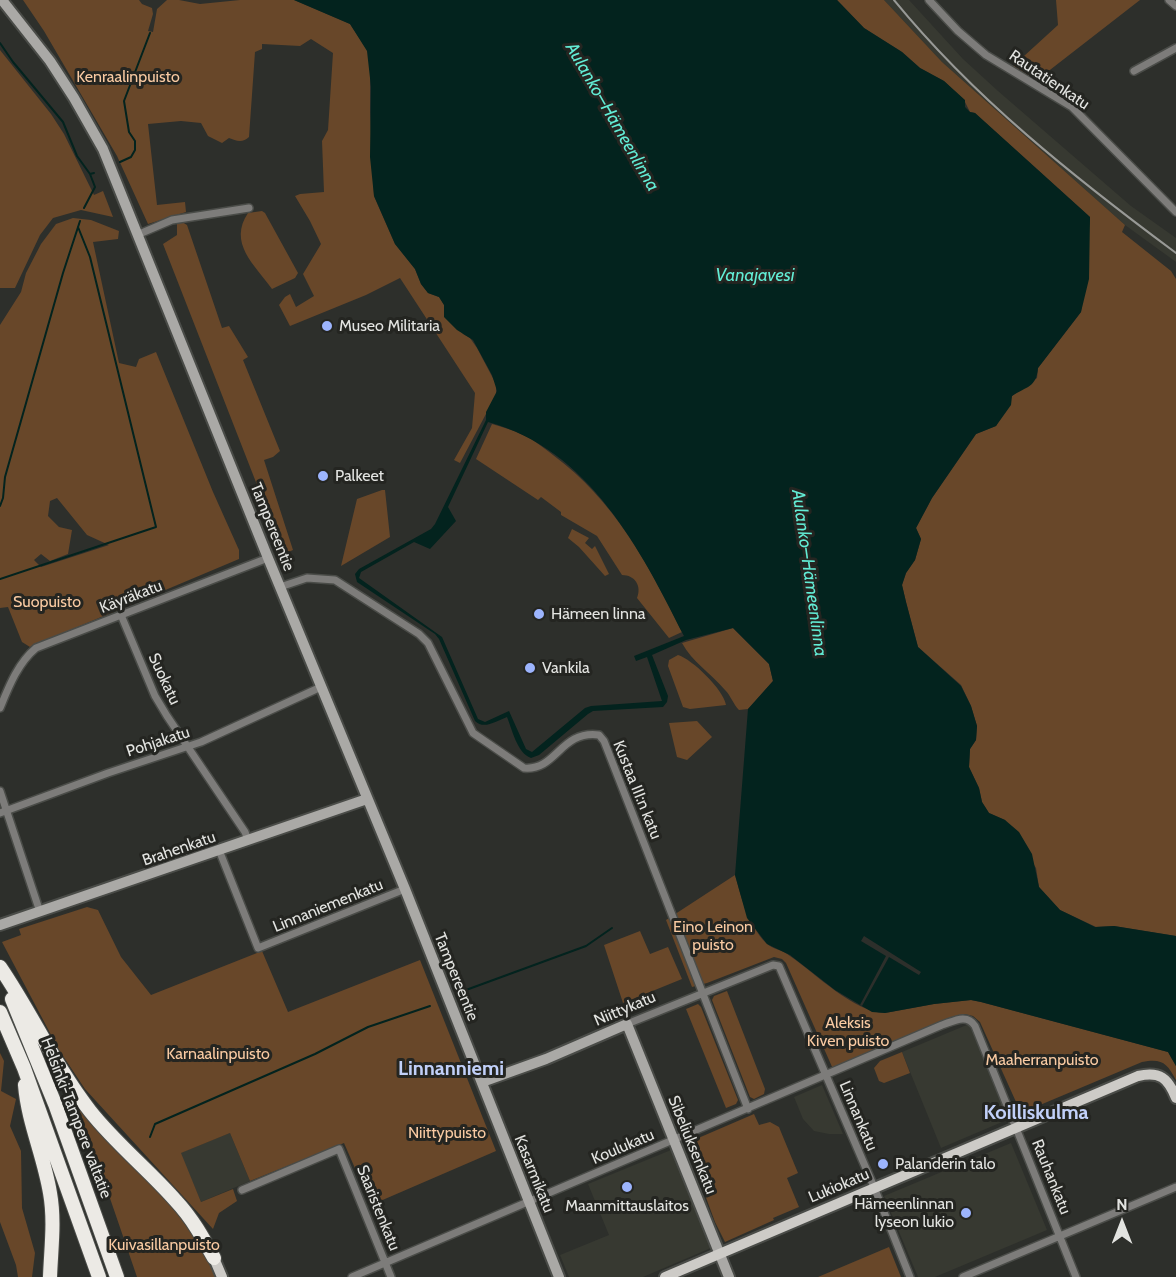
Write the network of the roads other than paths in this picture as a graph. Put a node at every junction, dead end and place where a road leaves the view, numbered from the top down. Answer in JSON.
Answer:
{"nodes":[{"id":1,"x":2,"y":0,"type":"edge"},
{"id":2,"x":929,"y":0,"type":"edge"},
{"id":3,"x":1169,"y":0,"type":"edge"},
{"id":4,"x":1176,"y":6,"type":"edge"},
{"id":5,"x":1176,"y":48,"type":"edge"},
{"id":6,"x":1134,"y":70,"type":"dead end"},
{"id":7,"x":249,"y":208,"type":"dead end"},
{"id":8,"x":1176,"y":212,"type":"edge"},
{"id":9,"x":137,"y":235,"type":"junction"},
{"id":10,"x":268,"y":558,"type":"junction"},
{"id":11,"x":280,"y":587,"type":"junction"},
{"id":12,"x":122,"y":615,"type":"junction"},
{"id":13,"x":321,"y":687,"type":"junction"},
{"id":14,"x":0,"y":708,"type":"edge"},
{"id":15,"x":189,"y":747,"type":"junction"},
{"id":16,"x":0,"y":791,"type":"edge"},
{"id":17,"x":367,"y":799,"type":"junction"},
{"id":18,"x":3,"y":812,"type":"edge"},
{"id":19,"x":248,"y":840,"type":"junction"},
{"id":20,"x":219,"y":850,"type":"junction"},
{"id":21,"x":405,"y":889,"type":"junction"},
{"id":22,"x":40,"y":912,"type":"junction"},
{"id":23,"x":0,"y":925,"type":"edge"},
{"id":24,"x":779,"y":966,"type":"joint"},
{"id":25,"x":0,"y":970,"type":"edge"},
{"id":26,"x":702,"y":994,"type":"junction"},
{"id":27,"x":0,"y":1012,"type":"edge"},
{"id":28,"x":972,"y":1020,"type":"joint"},
{"id":29,"x":627,"y":1024,"type":"junction"},
{"id":30,"x":24,"y":1068,"type":"junction"},
{"id":31,"x":826,"y":1076,"type":"junction"},
{"id":32,"x":482,"y":1082,"type":"junction"},
{"id":33,"x":1176,"y":1098,"type":"edge"},
{"id":34,"x":748,"y":1109,"type":"junction"},
{"id":35,"x":1017,"y":1128,"type":"junction"},
{"id":36,"x":674,"y":1140,"type":"junction"},
{"id":37,"x":874,"y":1187,"type":"junction"},
{"id":38,"x":1176,"y":1187,"type":"edge"},
{"id":39,"x":242,"y":1190,"type":"dead end"},
{"id":40,"x":529,"y":1202,"type":"junction"},
{"id":41,"x":1060,"y":1236,"type":"junction"},
{"id":42,"x":719,"y":1253,"type":"junction"},
{"id":43,"x":214,"y":1258,"type":"joint"},
{"id":44,"x":385,"y":1263,"type":"junction"},
{"id":45,"x":50,"y":1277,"type":"edge"},
{"id":46,"x":99,"y":1277,"type":"edge"},
{"id":47,"x":117,"y":1277,"type":"edge"},
{"id":48,"x":222,"y":1277,"type":"edge"},
{"id":49,"x":352,"y":1277,"type":"edge"},
{"id":50,"x":391,"y":1277,"type":"edge"},
{"id":51,"x":559,"y":1277,"type":"edge"},
{"id":52,"x":664,"y":1277,"type":"edge"},
{"id":53,"x":729,"y":1277,"type":"edge"},
{"id":54,"x":910,"y":1277,"type":"edge"},
{"id":55,"x":963,"y":1277,"type":"edge"},
{"id":56,"x":1076,"y":1277,"type":"edge"}],
"edges":[{"from":1,"to":9,"type":"main road","name":"Tampereentie"},
{"from":2,"to":8,"type":"street","name":"Rautatienkatu"},
{"from":3,"to":4,"type":"street"},
{"from":5,"to":6,"type":"street"},
{"from":7,"to":9,"type":"street"},
{"from":9,"to":10,"type":"main road","name":"Tampereentie"},
{"from":10,"to":11,"type":"main road","name":"Tampereentie"},
{"from":10,"to":12,"type":"street","name":"Käyräkatu"},
{"from":11,"to":13,"type":"main road","name":"Tampereentie"},
{"from":11,"to":26,"type":"street","name":"Kustaa III:n katu"},
{"from":12,"to":14,"type":"street","name":"Käyräkatu"},
{"from":12,"to":15,"type":"street","name":"Suokatu"},
{"from":13,"to":15,"type":"street","name":"Pohjakatu"},
{"from":13,"to":17,"type":"main road","name":"Tampereentie"},
{"from":15,"to":18,"type":"street","name":"Pohjakatu"},
{"from":15,"to":19,"type":"street","name":"Suokatu"},
{"from":16,"to":18,"type":"street"},
{"from":17,"to":19,"type":"main road","name":"Brahenkatu"},
{"from":17,"to":21,"type":"main road","name":"Tampereentie"},
{"from":18,"to":22,"type":"street"},
{"from":19,"to":20,"type":"main road","name":"Brahenkatu"},
{"from":20,"to":21,"type":"street","name":"Linnaniemenkatu"},
{"from":20,"to":22,"type":"main road","name":"Brahenkatu"},
{"from":21,"to":32,"type":"main road","name":"Tampereentie"},
{"from":22,"to":23,"type":"main road","name":"Brahenkatu"},
{"from":24,"to":26,"type":"street","name":"Niittykatu"},
{"from":24,"to":31,"type":"street","name":"Linnankatu"},
{"from":25,"to":43,"type":"highway"},
{"from":25,"to":47,"type":"highway","name":"Helsinki-Tampere valtatie"},
{"from":26,"to":29,"type":"street","name":"Niittykatu"},
{"from":26,"to":34,"type":"street","name":"Kustaa III:n katu"},
{"from":27,"to":30,"type":"highway","name":"Helsinki-Tampere valtatie"},
{"from":28,"to":31,"type":"street","name":"Koulukatu"},
{"from":28,"to":35,"type":"street","name":"Rauhankatu"},
{"from":29,"to":32,"type":"main road","name":"Niittykatu"},
{"from":29,"to":36,"type":"main road","name":"Sibeliuksenkatu"},
{"from":30,"to":45,"type":"highway"},
{"from":30,"to":46,"type":"highway","name":"Helsinki-Tampere valtatie"},
{"from":31,"to":34,"type":"street","name":"Koulukatu"},
{"from":31,"to":37,"type":"street","name":"Linnankatu"},
{"from":32,"to":40,"type":"main road","name":"Kasarmikatu"},
{"from":33,"to":35,"type":"main road","name":"Lukiokatu"},
{"from":34,"to":36,"type":"street","name":"Koulukatu"},
{"from":35,"to":37,"type":"main road","name":"Lukiokatu"},
{"from":35,"to":41,"type":"street","name":"Rauhankatu"},
{"from":36,"to":40,"type":"street","name":"Koulukatu"},
{"from":36,"to":42,"type":"main road","name":"Sibeliuksenkatu"},
{"from":37,"to":42,"type":"main road","name":"Lukiokatu"},
{"from":37,"to":54,"type":"street","name":"Linnankatu"},
{"from":38,"to":41,"type":"street"},
{"from":39,"to":44,"type":"street","name":"Saaristenkatu"},
{"from":40,"to":44,"type":"street","name":"Koulukatu"},
{"from":40,"to":51,"type":"main road","name":"Kasarmikatu"},
{"from":41,"to":55,"type":"street"},
{"from":41,"to":56,"type":"street","name":"Rauhankatu"},
{"from":42,"to":52,"type":"main road","name":"Lukiokatu"},
{"from":42,"to":53,"type":"main road","name":"Sibeliuksenkatu"},
{"from":43,"to":48,"type":"main road"},
{"from":44,"to":49,"type":"street","name":"Koulukatu"},
{"from":44,"to":50,"type":"street","name":"Saaristenkatu"}]}
